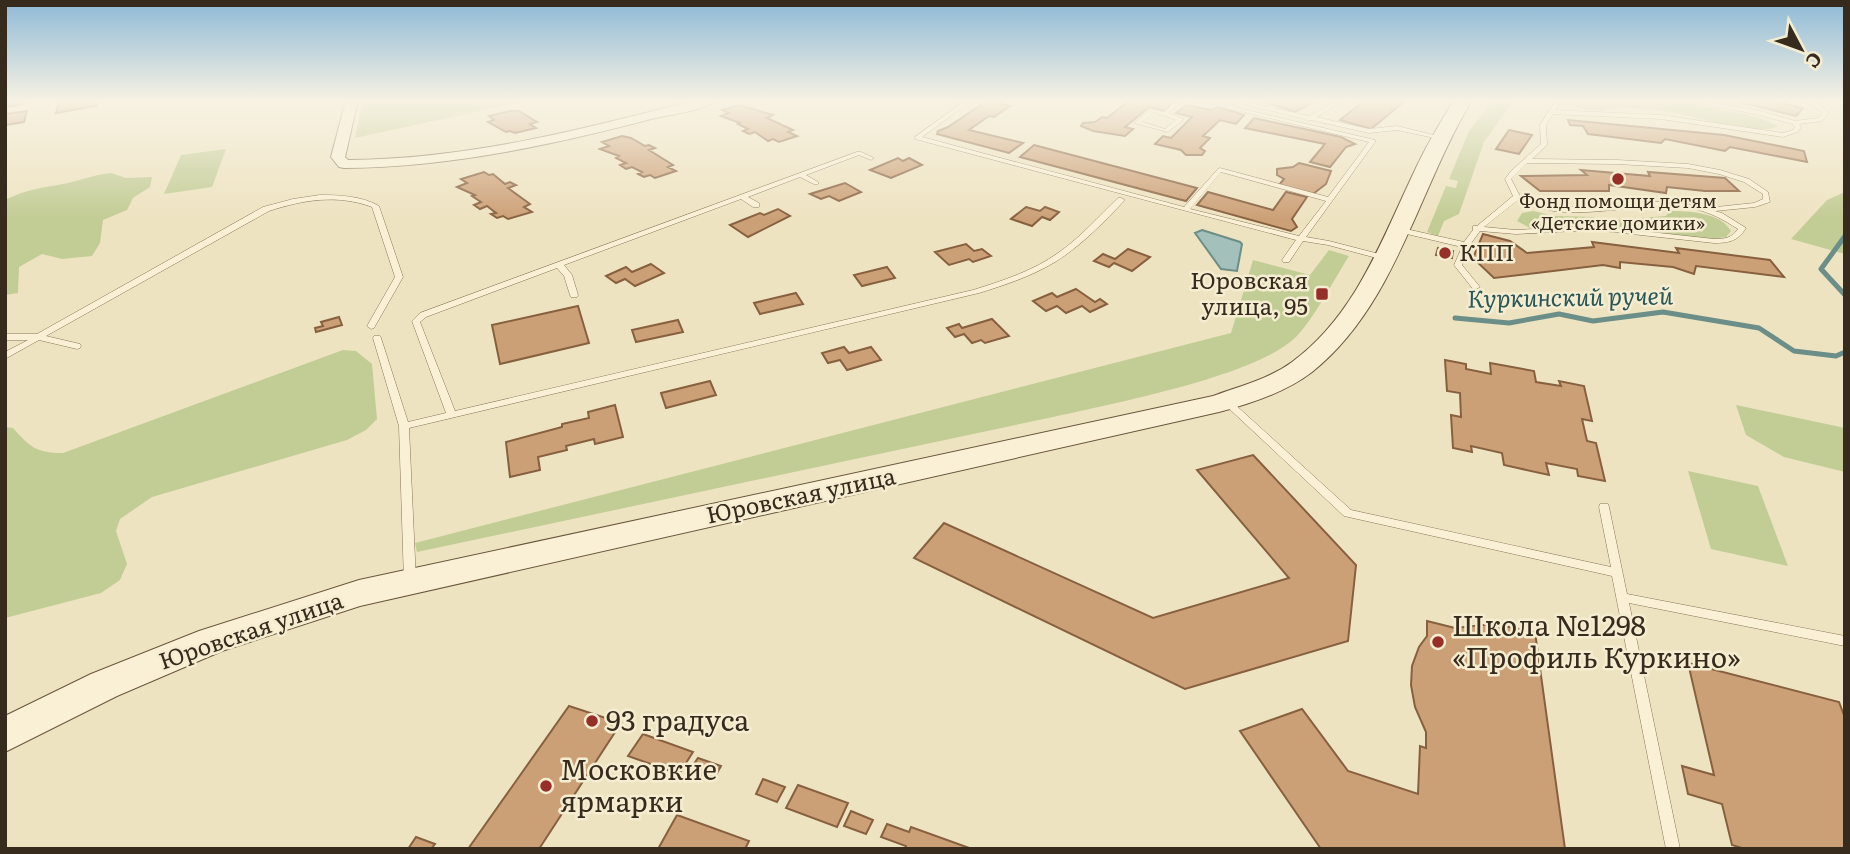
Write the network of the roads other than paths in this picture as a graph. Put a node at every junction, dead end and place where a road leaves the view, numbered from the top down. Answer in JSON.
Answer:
{"nodes":[{"id":1,"x":342,"y":140,"type":"edge"},
{"id":2,"x":554,"y":140,"type":"edge"},
{"id":3,"x":924,"y":140,"type":"edge"},
{"id":4,"x":1368,"y":140,"type":"edge"},
{"id":5,"x":1438,"y":140,"type":"edge"},
{"id":6,"x":1544,"y":140,"type":"edge"},
{"id":7,"x":870,"y":158,"type":"dead end"},
{"id":8,"x":1527,"y":161,"type":"junction"},
{"id":9,"x":801,"y":175,"type":"junction"},
{"id":10,"x":816,"y":183,"type":"dead end"},
{"id":11,"x":743,"y":197,"type":"junction"},
{"id":12,"x":1517,"y":197,"type":"junction"},
{"id":13,"x":1121,"y":200,"type":"dead end"},
{"id":14,"x":1331,"y":200,"type":"junction"},
{"id":15,"x":756,"y":205,"type":"dead end"},
{"id":16,"x":1186,"y":209,"type":"junction"},
{"id":17,"x":1710,"y":209,"type":"junction"},
{"id":18,"x":1476,"y":228,"type":"junction"},
{"id":19,"x":1397,"y":229,"type":"junction"},
{"id":20,"x":1305,"y":238,"type":"junction"},
{"id":21,"x":1465,"y":245,"type":"junction"},
{"id":22,"x":1384,"y":258,"type":"junction"},
{"id":23,"x":1286,"y":260,"type":"dead end"},
{"id":24,"x":559,"y":265,"type":"junction"},
{"id":25,"x":1476,"y":287,"type":"dead end"},
{"id":26,"x":574,"y":295,"type":"dead end"},
{"id":27,"x":370,"y":326,"type":"dead end"},
{"id":28,"x":5,"y":337,"type":"edge"},
{"id":29,"x":37,"y":337,"type":"junction"},
{"id":30,"x":377,"y":338,"type":"dead end"},
{"id":31,"x":77,"y":346,"type":"dead end"},
{"id":32,"x":5,"y":356,"type":"edge"},
{"id":33,"x":1226,"y":401,"type":"junction"},
{"id":34,"x":452,"y":415,"type":"junction"},
{"id":35,"x":404,"y":426,"type":"junction"},
{"id":36,"x":1604,"y":507,"type":"dead end"},
{"id":37,"x":1618,"y":573,"type":"junction"},
{"id":38,"x":410,"y":582,"type":"junction"},
{"id":39,"x":1622,"y":597,"type":"junction"},
{"id":40,"x":1845,"y":641,"type":"edge"},
{"id":41,"x":5,"y":735,"type":"edge"},
{"id":42,"x":1673,"y":849,"type":"edge"}],
"edges":[{"from":1,"to":2,"type":"street"},
{"from":3,"to":16,"type":"lane"},
{"from":4,"to":14,"type":"lane"},
{"from":5,"to":19,"type":"street","name":"Юровская улица"},
{"from":6,"to":8,"type":"lane"},
{"from":7,"to":9,"type":"lane"},
{"from":8,"to":12,"type":"lane"},
{"from":8,"to":17,"type":"lane"},
{"from":9,"to":10,"type":"lane"},
{"from":9,"to":11,"type":"lane"},
{"from":11,"to":15,"type":"lane"},
{"from":11,"to":24,"type":"lane"},
{"from":12,"to":17,"type":"lane"},
{"from":12,"to":18,"type":"lane"},
{"from":13,"to":34,"type":"lane"},
{"from":14,"to":16,"type":"lane"},
{"from":14,"to":20,"type":"lane"},
{"from":16,"to":20,"type":"lane"},
{"from":17,"to":18,"type":"lane"},
{"from":18,"to":21,"type":"lane"},
{"from":19,"to":21,"type":"lane"},
{"from":19,"to":22,"type":"street","name":"Юровская улица"},
{"from":20,"to":22,"type":"lane"},
{"from":20,"to":23,"type":"lane"},
{"from":21,"to":25,"type":"lane"},
{"from":22,"to":33,"type":"street","name":"Юровская улица"},
{"from":24,"to":26,"type":"lane"},
{"from":24,"to":34,"type":"lane"},
{"from":27,"to":29,"type":"lane"},
{"from":28,"to":29,"type":"lane"},
{"from":29,"to":31,"type":"lane"},
{"from":29,"to":32,"type":"lane"},
{"from":30,"to":35,"type":"lane"},
{"from":33,"to":37,"type":"lane"},
{"from":33,"to":38,"type":"street","name":"Юровская улица"},
{"from":34,"to":35,"type":"lane"},
{"from":35,"to":38,"type":"lane"},
{"from":36,"to":37,"type":"lane"},
{"from":37,"to":39,"type":"lane"},
{"from":38,"to":41,"type":"street","name":"Юровская улица"},
{"from":39,"to":40,"type":"lane"},
{"from":39,"to":42,"type":"lane"}]}
